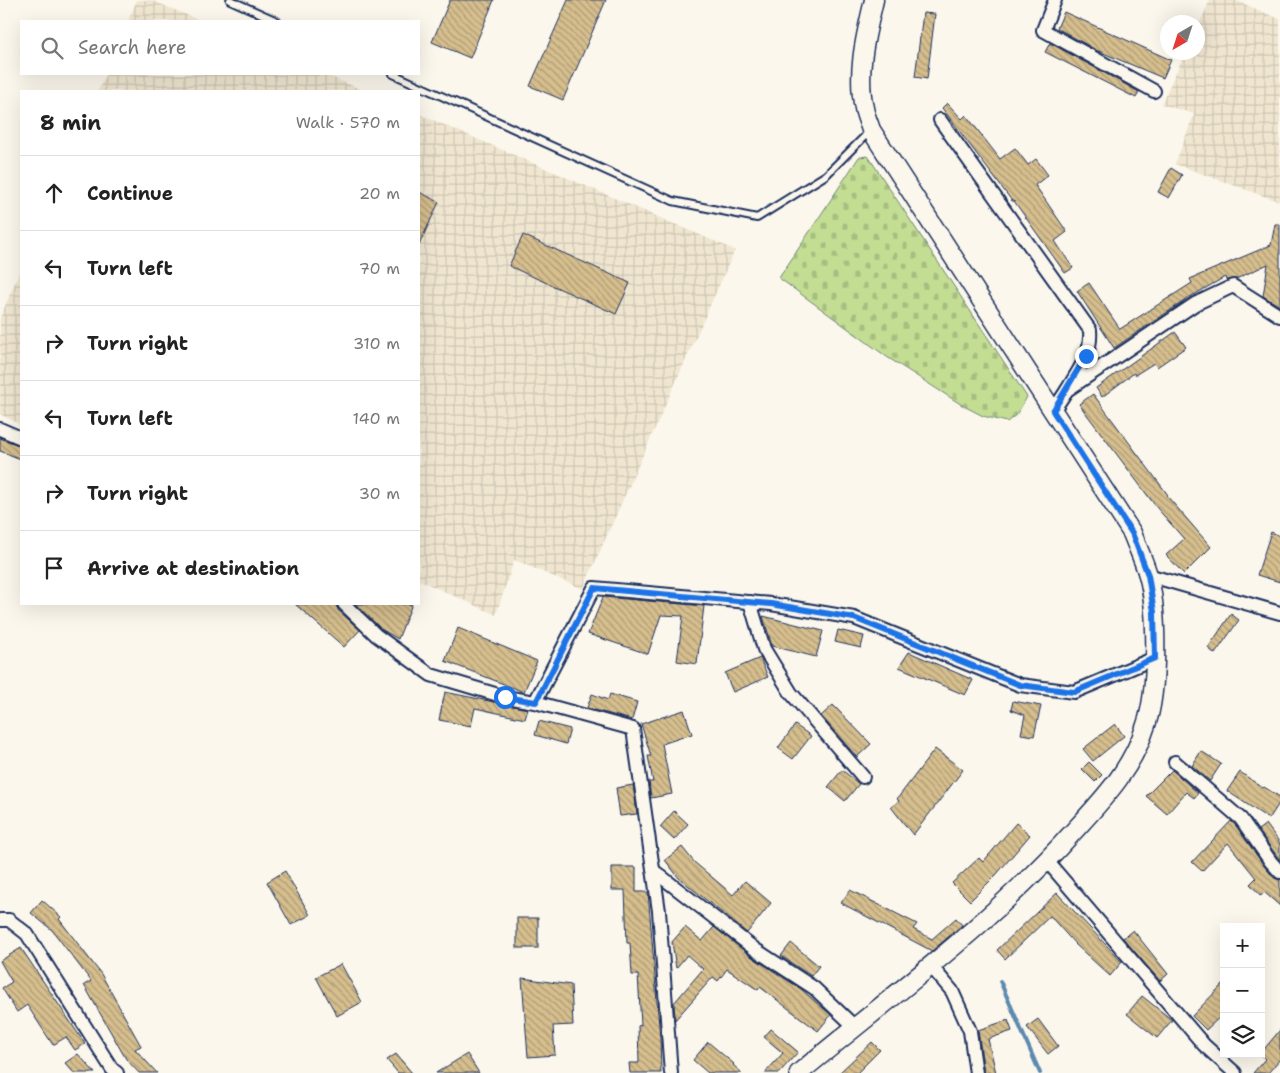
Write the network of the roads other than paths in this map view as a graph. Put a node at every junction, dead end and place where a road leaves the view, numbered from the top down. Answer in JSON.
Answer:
{"nodes":[{"id":1,"x":230,"y":0,"type":"edge"},
{"id":2,"x":874,"y":0,"type":"edge"},
{"id":3,"x":1055,"y":0,"type":"edge"},
{"id":4,"x":275,"y":20,"type":"edge"},
{"id":5,"x":395,"y":75,"type":"edge"},
{"id":6,"x":1154,"y":91,"type":"dead end"},
{"id":7,"x":940,"y":120,"type":"dead end"},
{"id":8,"x":871,"y":130,"type":"junction"},
{"id":9,"x":1280,"y":316,"type":"edge"},
{"id":10,"x":1067,"y":390,"type":"junction"},
{"id":11,"x":1053,"y":411,"type":"junction"},
{"id":12,"x":0,"y":429,"type":"edge"},
{"id":13,"x":20,"y":438,"type":"edge"},
{"id":14,"x":1148,"y":575,"type":"junction"},
{"id":15,"x":750,"y":602,"type":"junction"},
{"id":16,"x":345,"y":605,"type":"edge"},
{"id":17,"x":1280,"y":613,"type":"edge"},
{"id":18,"x":1155,"y":658,"type":"junction"},
{"id":19,"x":536,"y":702,"type":"junction"},
{"id":20,"x":1175,"y":762,"type":"dead end"},
{"id":21,"x":863,"y":776,"type":"dead end"},
{"id":22,"x":1047,"y":861,"type":"junction"},
{"id":23,"x":654,"y":871,"type":"junction"},
{"id":24,"x":1280,"y":872,"type":"edge"},
{"id":25,"x":0,"y":920,"type":"edge"},
{"id":26,"x":930,"y":965,"type":"junction"},
{"id":27,"x":855,"y":1027,"type":"junction"},
{"id":28,"x":117,"y":1073,"type":"edge"},
{"id":29,"x":671,"y":1073,"type":"edge"},
{"id":30,"x":799,"y":1073,"type":"edge"},
{"id":31,"x":976,"y":1073,"type":"edge"},
{"id":32,"x":1235,"y":1073,"type":"edge"}],
"edges":[{"from":1,"to":4,"type":"lane"},
{"from":2,"to":8,"type":"main road"},
{"from":3,"to":6,"type":"street"},
{"from":5,"to":8,"type":"lane"},
{"from":7,"to":10,"type":"street"},
{"from":8,"to":11,"type":"main road"},
{"from":9,"to":10,"type":"street"},
{"from":10,"to":11,"type":"street"},
{"from":11,"to":14,"type":"main road"},
{"from":12,"to":13,"type":"street"},
{"from":14,"to":17,"type":"street"},
{"from":14,"to":18,"type":"main road"},
{"from":15,"to":18,"type":"street"},
{"from":15,"to":19,"type":"street"},
{"from":15,"to":21,"type":"street"},
{"from":16,"to":19,"type":"street"},
{"from":18,"to":22,"type":"main road"},
{"from":19,"to":23,"type":"street"},
{"from":20,"to":24,"type":"street"},
{"from":22,"to":26,"type":"main road"},
{"from":22,"to":32,"type":"street"},
{"from":23,"to":27,"type":"street"},
{"from":23,"to":29,"type":"street"},
{"from":25,"to":28,"type":"street"},
{"from":26,"to":27,"type":"main road"},
{"from":26,"to":31,"type":"street"},
{"from":27,"to":30,"type":"main road"}]}
